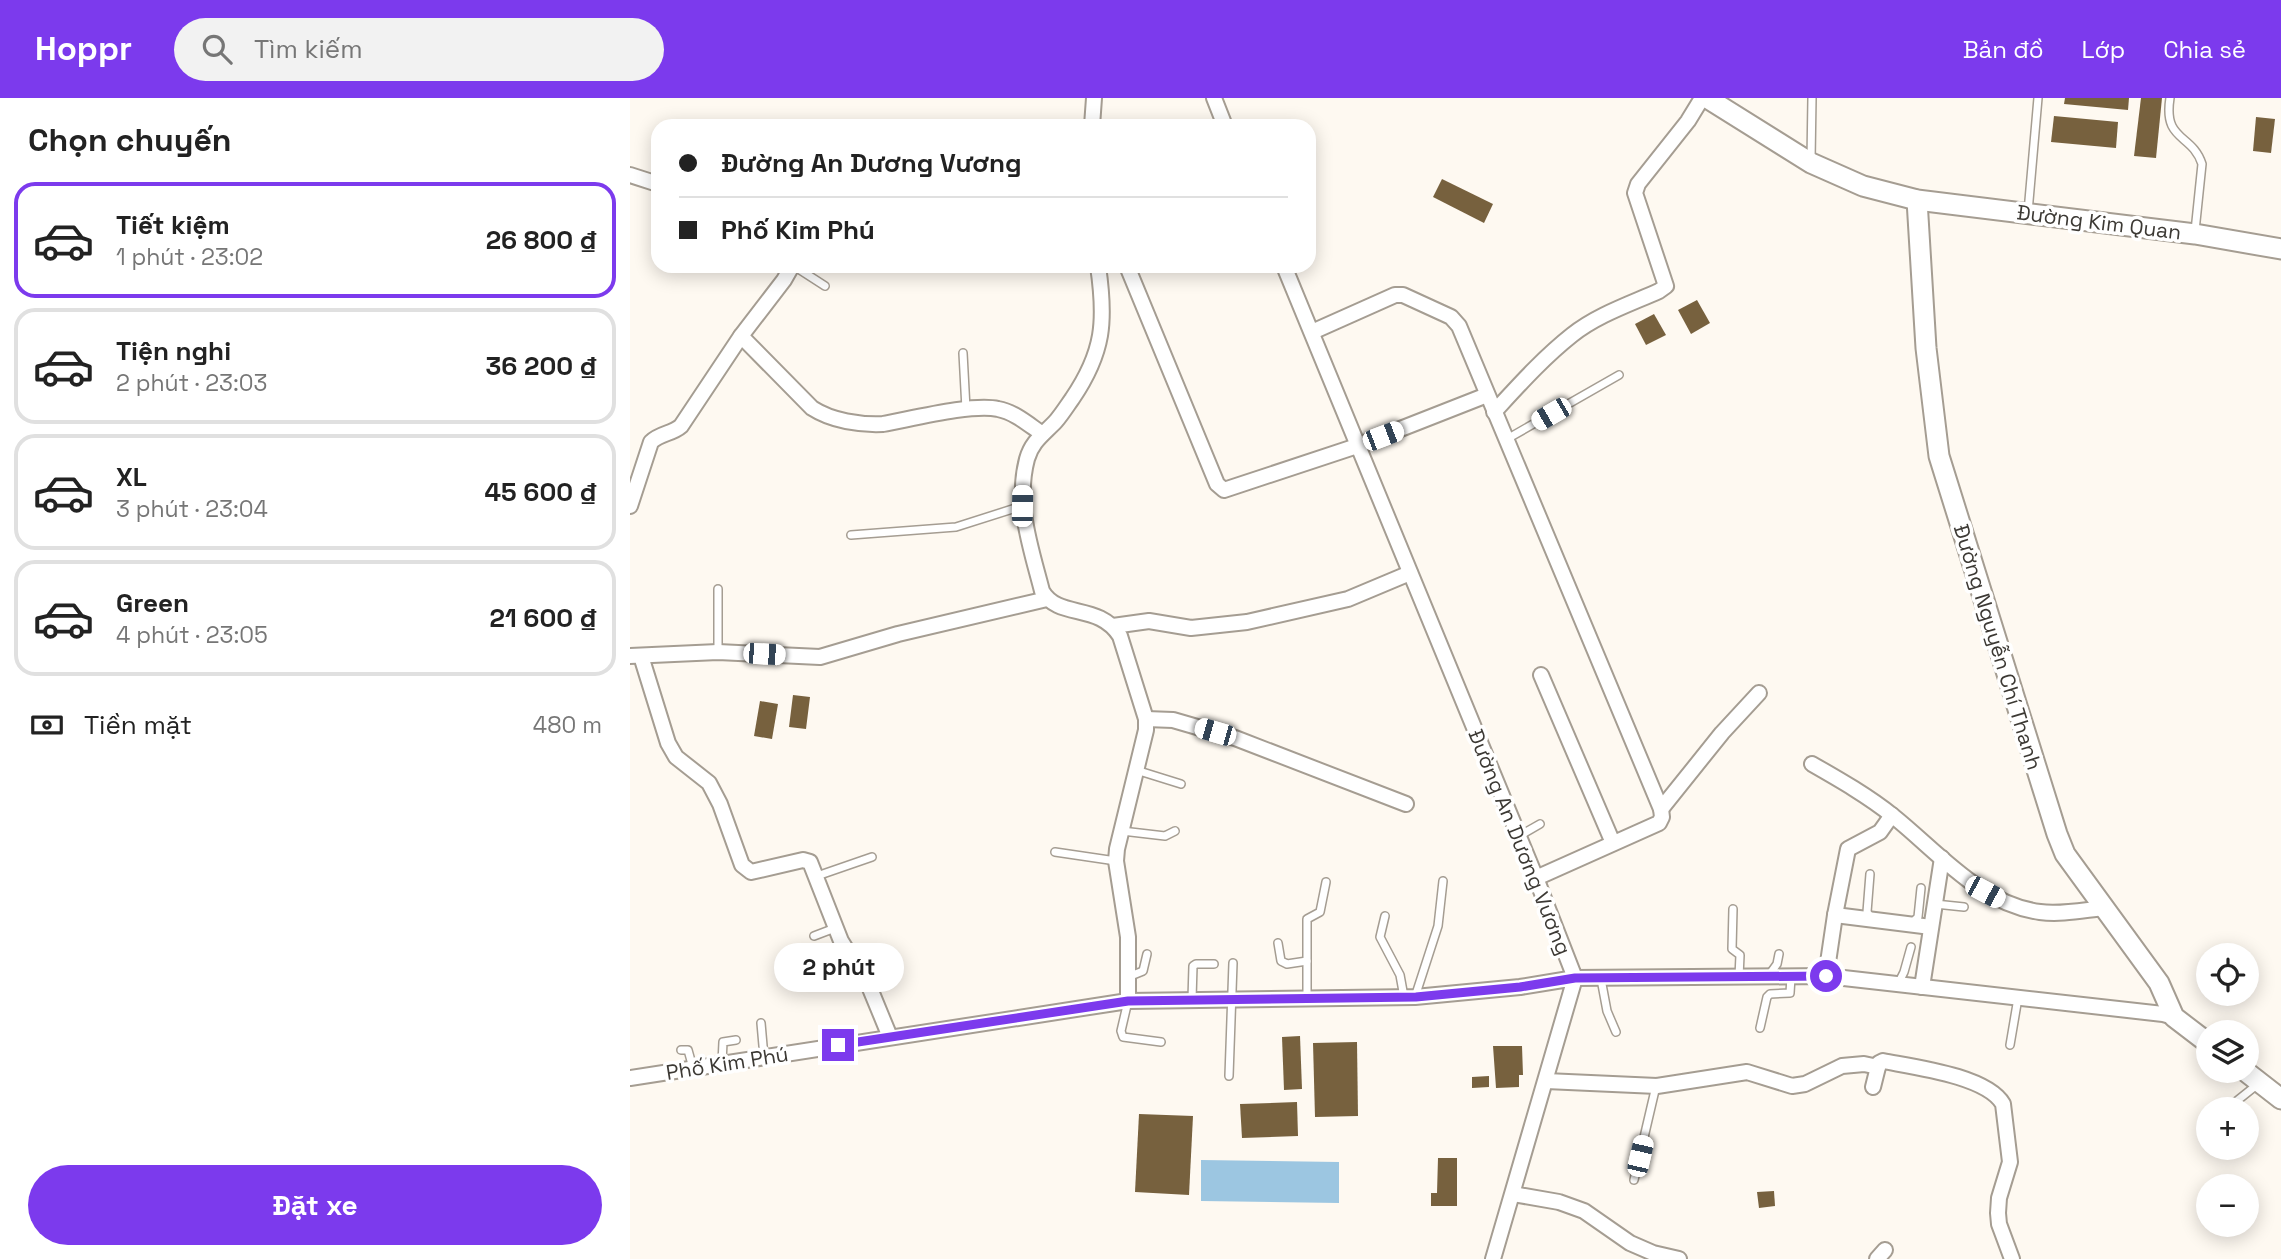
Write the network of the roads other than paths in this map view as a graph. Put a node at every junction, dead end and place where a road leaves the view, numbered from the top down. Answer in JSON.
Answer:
{"nodes":[{"id":1,"x":1094,"y":98,"type":"edge"},
{"id":2,"x":1214,"y":98,"type":"edge"},
{"id":3,"x":1705,"y":98,"type":"edge"},
{"id":4,"x":1812,"y":98,"type":"edge"},
{"id":5,"x":2038,"y":98,"type":"edge"},
{"id":6,"x":2170,"y":98,"type":"edge"},
{"id":7,"x":1092,"y":119,"type":"edge"},
{"id":8,"x":1222,"y":119,"type":"edge"},
{"id":9,"x":1811,"y":163,"type":"junction"},
{"id":10,"x":630,"y":174,"type":"edge"},
{"id":11,"x":651,"y":182,"type":"edge"},
{"id":12,"x":1917,"y":200,"type":"junction"},
{"id":13,"x":2028,"y":213,"type":"junction"},
{"id":14,"x":2195,"y":234,"type":"junction"},
{"id":15,"x":2281,"y":250,"type":"edge"},
{"id":16,"x":788,"y":273,"type":"edge"},
{"id":17,"x":804,"y":273,"type":"edge"},
{"id":18,"x":1099,"y":273,"type":"edge"},
{"id":19,"x":1130,"y":273,"type":"edge"},
{"id":20,"x":1287,"y":273,"type":"edge"},
{"id":21,"x":825,"y":286,"type":"dead end"},
{"id":22,"x":1312,"y":332,"type":"junction"},
{"id":23,"x":741,"y":336,"type":"junction"},
{"id":24,"x":963,"y":353,"type":"dead end"},
{"id":25,"x":1619,"y":375,"type":"dead end"},
{"id":26,"x":1487,"y":396,"type":"junction"},
{"id":27,"x":966,"y":410,"type":"junction"},
{"id":28,"x":1494,"y":412,"type":"junction"},
{"id":29,"x":1041,"y":433,"type":"junction"},
{"id":30,"x":1506,"y":440,"type":"junction"},
{"id":31,"x":1357,"y":446,"type":"junction"},
{"id":32,"x":630,"y":506,"type":"edge"},
{"id":33,"x":1022,"y":506,"type":"junction"},
{"id":34,"x":851,"y":535,"type":"dead end"},
{"id":35,"x":1410,"y":573,"type":"junction"},
{"id":36,"x":718,"y":589,"type":"dead end"},
{"id":37,"x":1047,"y":599,"type":"junction"},
{"id":38,"x":1113,"y":626,"type":"junction"},
{"id":39,"x":718,"y":652,"type":"junction"},
{"id":40,"x":635,"y":656,"type":"edge"},
{"id":41,"x":1541,"y":675,"type":"dead end"},
{"id":42,"x":1759,"y":692,"type":"dead end"},
{"id":43,"x":1146,"y":719,"type":"junction"},
{"id":44,"x":1812,"y":764,"type":"dead end"},
{"id":45,"x":1136,"y":770,"type":"junction"},
{"id":46,"x":1181,"y":784,"type":"dead end"},
{"id":47,"x":1406,"y":804,"type":"dead end"},
{"id":48,"x":1661,"y":809,"type":"junction"},
{"id":49,"x":1892,"y":815,"type":"junction"},
{"id":50,"x":1540,"y":824,"type":"dead end"},
{"id":51,"x":1122,"y":831,"type":"junction"},
{"id":52,"x":1175,"y":831,"type":"dead end"},
{"id":53,"x":1519,"y":836,"type":"junction"},
{"id":54,"x":1613,"y":843,"type":"junction"},
{"id":55,"x":1055,"y":852,"type":"dead end"},
{"id":56,"x":872,"y":857,"type":"dead end"},
{"id":57,"x":1942,"y":858,"type":"junction"},
{"id":58,"x":1116,"y":861,"type":"junction"},
{"id":59,"x":1870,"y":874,"type":"dead end"},
{"id":60,"x":817,"y":876,"type":"junction"},
{"id":61,"x":1536,"y":878,"type":"junction"},
{"id":62,"x":1443,"y":881,"type":"dead end"},
{"id":63,"x":1326,"y":882,"type":"dead end"},
{"id":64,"x":1921,"y":888,"type":"dead end"},
{"id":65,"x":1934,"y":904,"type":"junction"},
{"id":66,"x":1964,"y":907,"type":"dead end"},
{"id":67,"x":2104,"y":908,"type":"junction"},
{"id":68,"x":1733,"y":909,"type":"dead end"},
{"id":69,"x":1835,"y":915,"type":"junction"},
{"id":70,"x":1385,"y":916,"type":"dead end"},
{"id":71,"x":1872,"y":920,"type":"junction"},
{"id":72,"x":1911,"y":925,"type":"junction"},
{"id":73,"x":836,"y":927,"type":"junction"},
{"id":74,"x":1931,"y":927,"type":"junction"},
{"id":75,"x":814,"y":936,"type":"dead end"},
{"id":76,"x":1278,"y":943,"type":"dead end"},
{"id":77,"x":1911,"y":947,"type":"dead end"},
{"id":78,"x":1147,"y":954,"type":"dead end"},
{"id":79,"x":1779,"y":954,"type":"dead end"},
{"id":80,"x":1307,"y":961,"type":"junction"},
{"id":81,"x":1233,"y":963,"type":"dead end"},
{"id":82,"x":1214,"y":964,"type":"dead end"},
{"id":83,"x":1128,"y":976,"type":"junction"},
{"id":84,"x":1791,"y":976,"type":"junction"},
{"id":85,"x":1826,"y":976,"type":"junction"},
{"id":86,"x":1739,"y":977,"type":"junction"},
{"id":87,"x":1769,"y":977,"type":"junction"},
{"id":88,"x":1575,"y":978,"type":"junction"},
{"id":89,"x":1601,"y":979,"type":"junction"},
{"id":90,"x":1898,"y":984,"type":"junction"},
{"id":91,"x":1922,"y":987,"type":"junction"},
{"id":92,"x":1410,"y":997,"type":"junction"},
{"id":93,"x":1307,"y":998,"type":"junction"},
{"id":94,"x":2018,"y":998,"type":"junction"},
{"id":95,"x":1192,"y":999,"type":"junction"},
{"id":96,"x":1231,"y":999,"type":"junction"},
{"id":97,"x":1128,"y":1001,"type":"junction"},
{"id":98,"x":2174,"y":1017,"type":"junction"},
{"id":99,"x":761,"y":1023,"type":"dead end"},
{"id":100,"x":1760,"y":1028,"type":"dead end"},
{"id":101,"x":1616,"y":1032,"type":"dead end"},
{"id":102,"x":2196,"y":1034,"type":"edge"},
{"id":103,"x":890,"y":1037,"type":"junction"},
{"id":104,"x":736,"y":1040,"type":"dead end"},
{"id":105,"x":1161,"y":1042,"type":"dead end"},
{"id":106,"x":2010,"y":1045,"type":"dead end"},
{"id":107,"x":681,"y":1050,"type":"dead end"},
{"id":108,"x":764,"y":1057,"type":"junction"},
{"id":109,"x":723,"y":1063,"type":"junction"},
{"id":110,"x":1878,"y":1067,"type":"junction"},
{"id":111,"x":694,"y":1068,"type":"junction"},
{"id":112,"x":1229,"y":1076,"type":"dead end"},
{"id":113,"x":630,"y":1078,"type":"edge"},
{"id":114,"x":1546,"y":1081,"type":"junction"},
{"id":115,"x":2259,"y":1082,"type":"edge"},
{"id":116,"x":2247,"y":1083,"type":"edge"},
{"id":117,"x":1657,"y":1086,"type":"junction"},
{"id":118,"x":1873,"y":1087,"type":"dead end"},
{"id":119,"x":2237,"y":1097,"type":"edge"},
{"id":120,"x":2281,"y":1099,"type":"edge"},
{"id":121,"x":1634,"y":1180,"type":"dead end"},
{"id":122,"x":1513,"y":1194,"type":"junction"},
{"id":123,"x":1493,"y":1259,"type":"edge"},
{"id":124,"x":1679,"y":1259,"type":"edge"},
{"id":125,"x":2012,"y":1259,"type":"edge"}],
"edges":[{"from":1,"to":7,"type":"street"},
{"from":2,"to":8,"type":"street"},
{"from":3,"to":9,"type":"street","name":"Đường Kim Quan"},
{"from":3,"to":28,"type":"street"},
{"from":4,"to":9,"type":"lane"},
{"from":5,"to":13,"type":"lane"},
{"from":6,"to":14,"type":"lane"},
{"from":9,"to":12,"type":"street","name":"Đường Kim Quan"},
{"from":10,"to":11,"type":"street"},
{"from":12,"to":13,"type":"street","name":"Đường Kim Quan"},
{"from":12,"to":67,"type":"street","name":"Đường Nguyễn Chí Thanh"},
{"from":13,"to":14,"type":"street","name":"Đường Kim Quan"},
{"from":14,"to":15,"type":"street","name":"Đường Kim Quan"},
{"from":16,"to":23,"type":"street"},
{"from":17,"to":21,"type":"lane"},
{"from":18,"to":29,"type":"street"},
{"from":19,"to":31,"type":"street"},
{"from":20,"to":22,"type":"street","name":"Đường An Dương Vương"},
{"from":22,"to":26,"type":"street"},
{"from":22,"to":31,"type":"street","name":"Đường An Dương Vương"},
{"from":23,"to":27,"type":"street"},
{"from":23,"to":32,"type":"street"},
{"from":24,"to":27,"type":"lane"},
{"from":25,"to":30,"type":"lane"},
{"from":26,"to":28,"type":"street"},
{"from":26,"to":31,"type":"street"},
{"from":27,"to":29,"type":"street"},
{"from":28,"to":30,"type":"street"},
{"from":29,"to":33,"type":"street"},
{"from":30,"to":48,"type":"street"},
{"from":31,"to":35,"type":"street","name":"Đường An Dương Vương"},
{"from":33,"to":34,"type":"lane"},
{"from":33,"to":37,"type":"street"},
{"from":35,"to":38,"type":"street"},
{"from":35,"to":53,"type":"street","name":"Đường An Dương Vương"},
{"from":36,"to":39,"type":"lane"},
{"from":37,"to":38,"type":"street"},
{"from":37,"to":39,"type":"street"},
{"from":38,"to":43,"type":"street"},
{"from":39,"to":40,"type":"street"},
{"from":40,"to":60,"type":"street"},
{"from":41,"to":54,"type":"street"},
{"from":42,"to":48,"type":"street"},
{"from":43,"to":45,"type":"street"},
{"from":43,"to":47,"type":"street"},
{"from":44,"to":49,"type":"street"},
{"from":45,"to":46,"type":"lane"},
{"from":45,"to":51,"type":"street"},
{"from":48,"to":54,"type":"street"},
{"from":49,"to":57,"type":"street"},
{"from":49,"to":69,"type":"street"},
{"from":50,"to":53,"type":"lane"},
{"from":51,"to":52,"type":"lane"},
{"from":51,"to":58,"type":"street"},
{"from":53,"to":61,"type":"street","name":"Đường An Dương Vương"},
{"from":54,"to":61,"type":"street"},
{"from":55,"to":58,"type":"lane"},
{"from":56,"to":60,"type":"lane"},
{"from":57,"to":65,"type":"street"},
{"from":57,"to":67,"type":"street"},
{"from":58,"to":83,"type":"street"},
{"from":59,"to":71,"type":"lane"},
{"from":60,"to":73,"type":"street"},
{"from":61,"to":88,"type":"street","name":"Đường An Dương Vương"},
{"from":62,"to":92,"type":"lane"},
{"from":63,"to":80,"type":"lane"},
{"from":64,"to":72,"type":"lane"},
{"from":65,"to":66,"type":"lane"},
{"from":65,"to":74,"type":"street"},
{"from":67,"to":98,"type":"street","name":"Đường Nguyễn Chí Thanh"},
{"from":68,"to":86,"type":"lane"},
{"from":69,"to":71,"type":"street"},
{"from":69,"to":85,"type":"street"},
{"from":70,"to":92,"type":"lane"},
{"from":71,"to":72,"type":"street"},
{"from":72,"to":74,"type":"street"},
{"from":73,"to":75,"type":"lane"},
{"from":73,"to":103,"type":"street"},
{"from":74,"to":91,"type":"street"},
{"from":76,"to":80,"type":"lane"},
{"from":77,"to":90,"type":"lane"},
{"from":78,"to":83,"type":"lane"},
{"from":79,"to":87,"type":"lane"},
{"from":80,"to":93,"type":"lane"},
{"from":81,"to":96,"type":"lane"},
{"from":82,"to":95,"type":"lane"},
{"from":83,"to":97,"type":"street"},
{"from":84,"to":85,"type":"street","name":"Đường An Dương Vương"},
{"from":84,"to":87,"type":"street","name":"Đường An Dương Vương"},
{"from":84,"to":100,"type":"lane"},
{"from":85,"to":90,"type":"street","name":"Đường An Dương Vương"},
{"from":86,"to":87,"type":"street","name":"Đường An Dương Vương"},
{"from":86,"to":89,"type":"street","name":"Đường An Dương Vương"},
{"from":88,"to":89,"type":"street","name":"Đường An Dương Vương"},
{"from":88,"to":92,"type":"street","name":"Phố Kim Phú"},
{"from":88,"to":114,"type":"street"},
{"from":89,"to":101,"type":"lane"},
{"from":90,"to":91,"type":"street","name":"Đường An Dương Vương"},
{"from":91,"to":94,"type":"street","name":"Đường An Dương Vương"},
{"from":92,"to":93,"type":"street","name":"Phố Kim Phú"},
{"from":93,"to":96,"type":"street","name":"Phố Kim Phú"},
{"from":94,"to":98,"type":"street","name":"Đường An Dương Vương"},
{"from":94,"to":106,"type":"lane"},
{"from":95,"to":96,"type":"street","name":"Phố Kim Phú"},
{"from":95,"to":97,"type":"street","name":"Phố Kim Phú"},
{"from":96,"to":112,"type":"lane"},
{"from":97,"to":103,"type":"street","name":"Phố Kim Phú"},
{"from":97,"to":105,"type":"lane"},
{"from":98,"to":102,"type":"street","name":"Đường Nguyễn Chí Thanh"},
{"from":99,"to":108,"type":"lane"},
{"from":103,"to":108,"type":"street","name":"Phố Kim Phú"},
{"from":104,"to":109,"type":"lane"},
{"from":107,"to":111,"type":"lane"},
{"from":108,"to":109,"type":"street","name":"Phố Kim Phú"},
{"from":109,"to":111,"type":"street","name":"Phố Kim Phú"},
{"from":110,"to":117,"type":"street"},
{"from":110,"to":118,"type":"street"},
{"from":110,"to":125,"type":"street"},
{"from":111,"to":113,"type":"street","name":"Phố Kim Phú"},
{"from":114,"to":117,"type":"street"},
{"from":114,"to":122,"type":"street"},
{"from":115,"to":120,"type":"street"},
{"from":116,"to":119,"type":"lane"},
{"from":117,"to":121,"type":"lane"},
{"from":122,"to":123,"type":"street"},
{"from":122,"to":124,"type":"street"}]}
